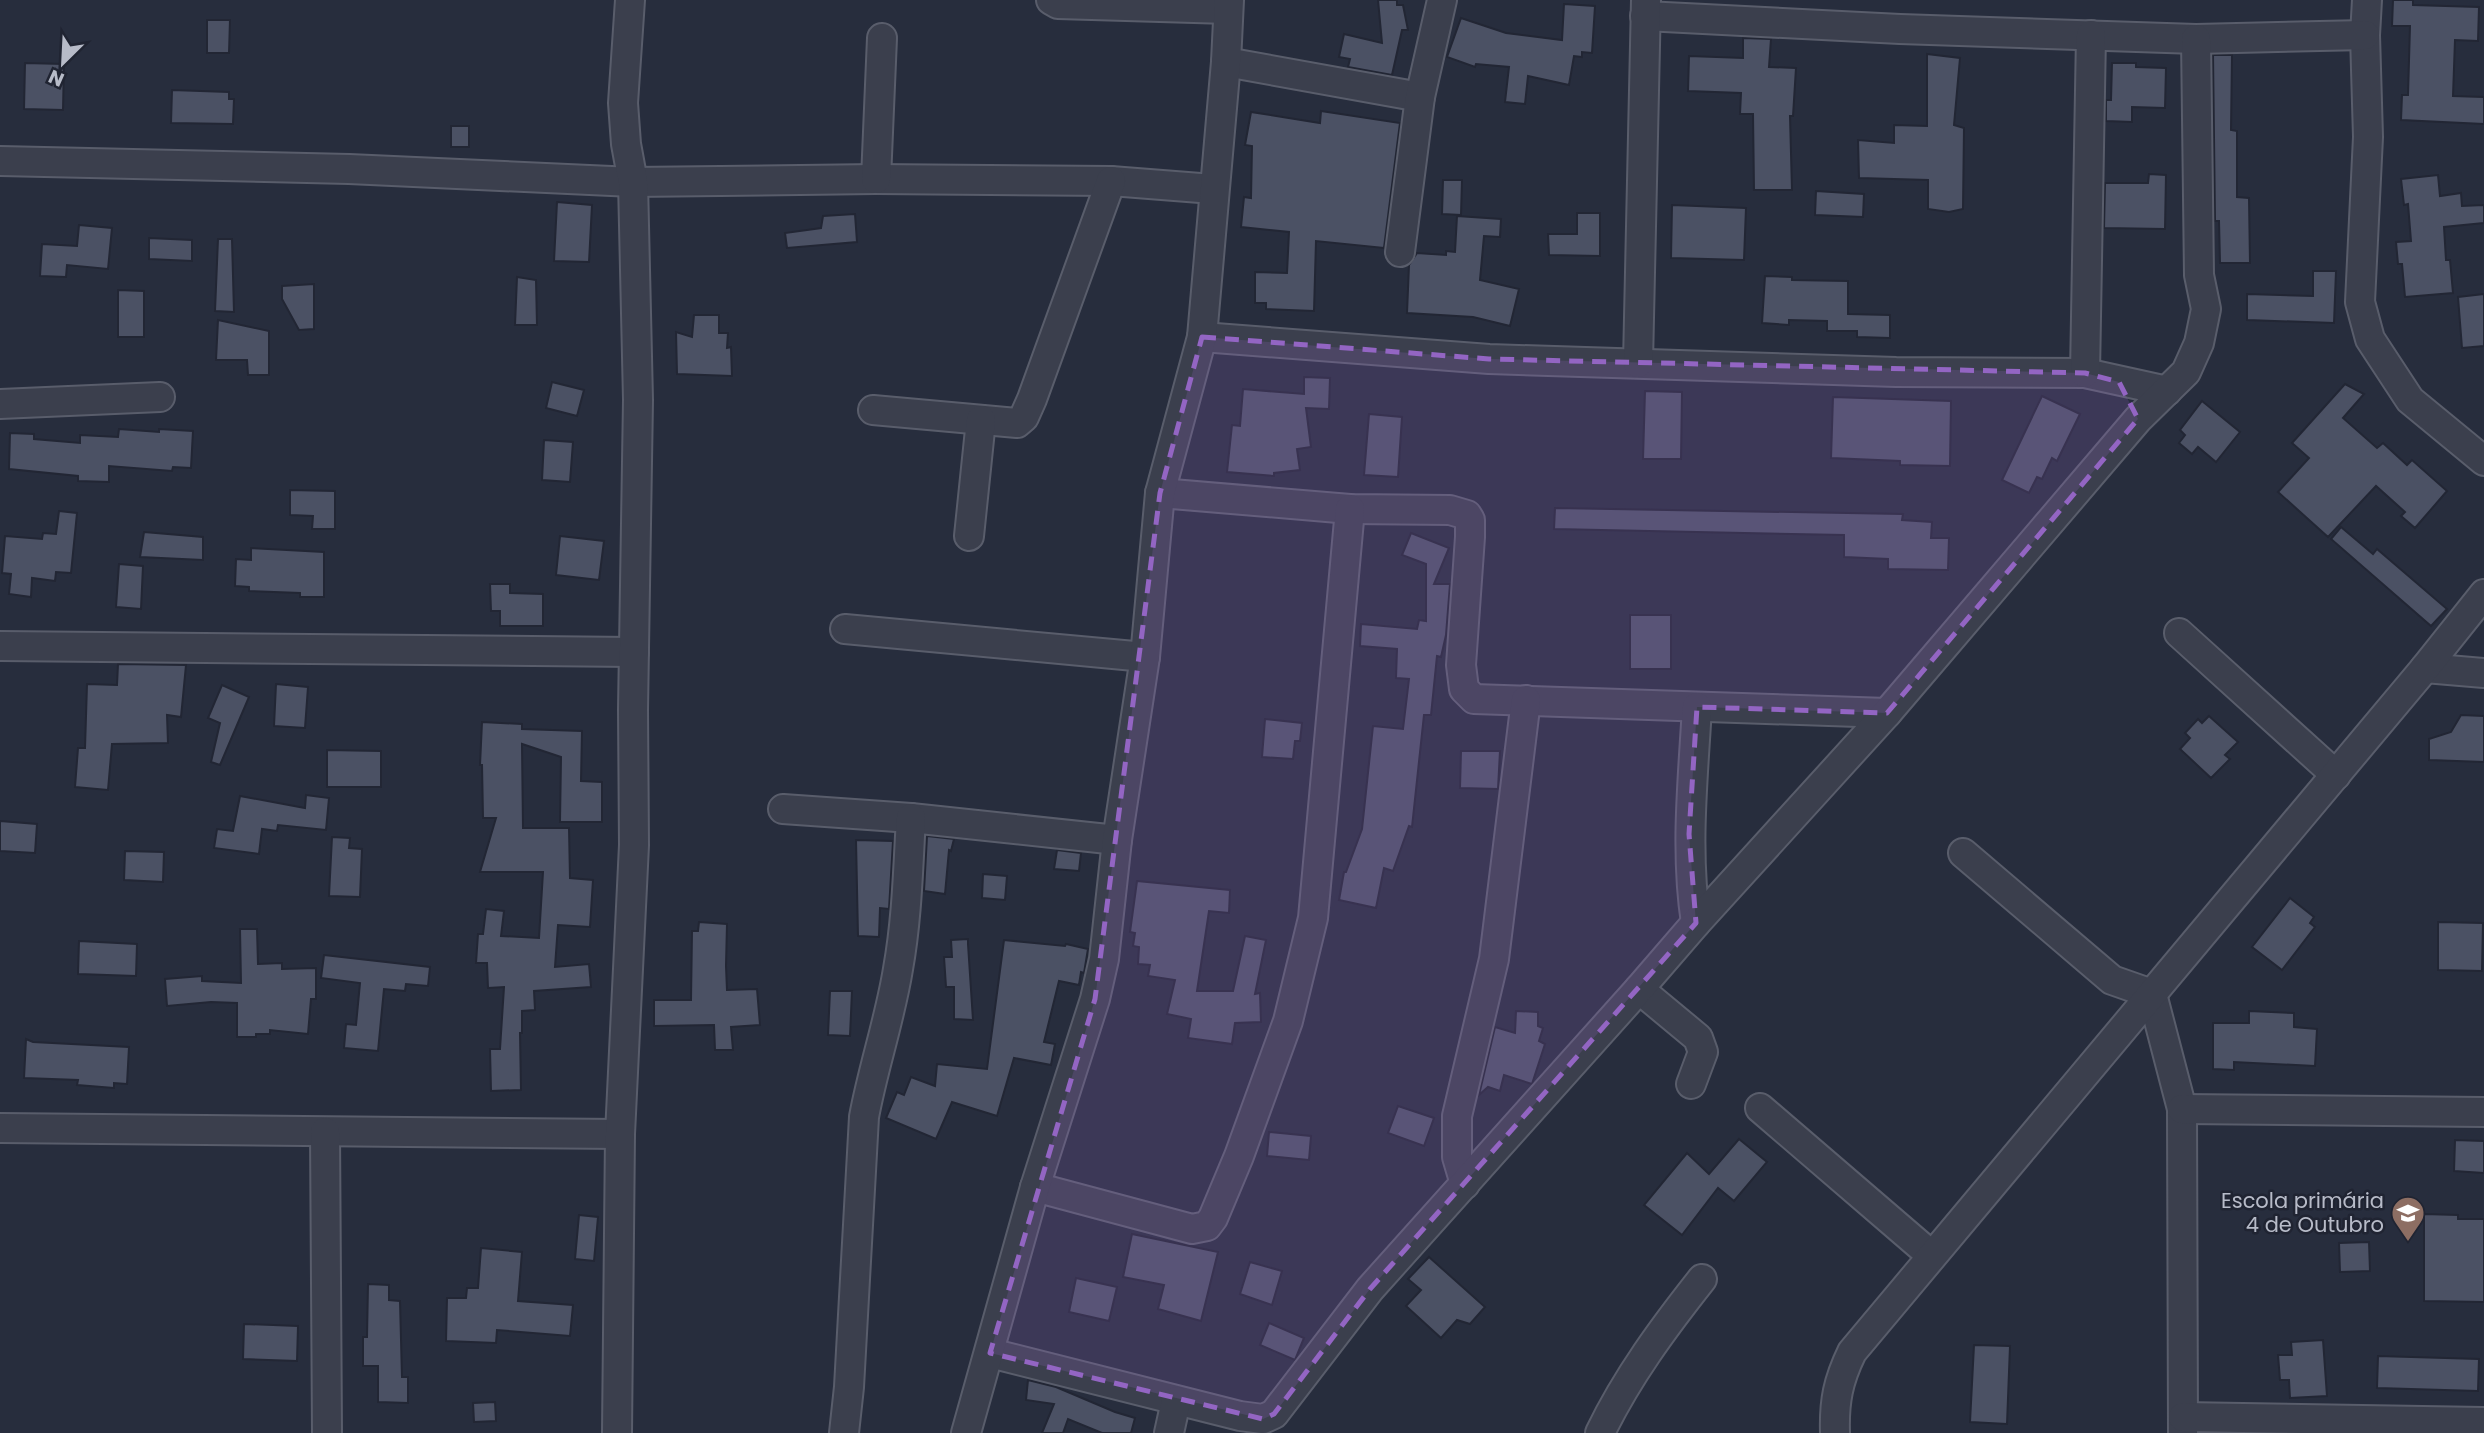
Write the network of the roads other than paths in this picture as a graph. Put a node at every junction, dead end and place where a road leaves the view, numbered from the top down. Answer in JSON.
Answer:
{"nodes":[{"id":1,"x":630,"y":0,"type":"edge"},
{"id":2,"x":1051,"y":0,"type":"edge"},
{"id":3,"x":1442,"y":0,"type":"edge"},
{"id":4,"x":2367,"y":0,"type":"edge"},
{"id":5,"x":1228,"y":4,"type":"edge"},
{"id":6,"x":1646,"y":8,"type":"edge"},
{"id":7,"x":2091,"y":35,"type":"junction"},
{"id":8,"x":2365,"y":35,"type":"junction"},
{"id":9,"x":882,"y":38,"type":"dead end"},
{"id":10,"x":2196,"y":39,"type":"junction"},
{"id":11,"x":1226,"y":62,"type":"junction"},
{"id":12,"x":1420,"y":97,"type":"junction"},
{"id":13,"x":0,"y":161,"type":"edge"},
{"id":14,"x":876,"y":179,"type":"junction"},
{"id":15,"x":1111,"y":181,"type":"junction"},
{"id":16,"x":633,"y":182,"type":"junction"},
{"id":17,"x":1213,"y":190,"type":"junction"},
{"id":18,"x":1400,"y":252,"type":"dead end"},
{"id":19,"x":1202,"y":337,"type":"junction"},
{"id":20,"x":1638,"y":363,"type":"junction"},
{"id":21,"x":2085,"y":373,"type":"junction"},
{"id":22,"x":2119,"y":382,"type":"junction"},
{"id":23,"x":2167,"y":391,"type":"junction"},
{"id":24,"x":160,"y":397,"type":"dead end"},
{"id":25,"x":0,"y":404,"type":"edge"},
{"id":26,"x":873,"y":410,"type":"dead end"},
{"id":27,"x":2138,"y":419,"type":"junction"},
{"id":28,"x":981,"y":420,"type":"junction"},
{"id":29,"x":2484,"y":461,"type":"edge"},
{"id":30,"x":1160,"y":493,"type":"junction"},
{"id":31,"x":1350,"y":509,"type":"junction"},
{"id":32,"x":969,"y":536,"type":"dead end"},
{"id":33,"x":2484,"y":594,"type":"edge"},
{"id":34,"x":845,"y":629,"type":"dead end"},
{"id":35,"x":2179,"y":633,"type":"dead end"},
{"id":36,"x":0,"y":646,"type":"edge"},
{"id":37,"x":634,"y":652,"type":"junction"},
{"id":38,"x":1145,"y":657,"type":"junction"},
{"id":39,"x":2425,"y":668,"type":"junction"},
{"id":40,"x":2484,"y":673,"type":"edge"},
{"id":41,"x":1527,"y":700,"type":"junction"},
{"id":42,"x":1697,"y":707,"type":"junction"},
{"id":43,"x":1887,"y":713,"type":"junction"},
{"id":44,"x":2336,"y":775,"type":"junction"},
{"id":45,"x":783,"y":809,"type":"dead end"},
{"id":46,"x":911,"y":818,"type":"junction"},
{"id":47,"x":1117,"y":840,"type":"junction"},
{"id":48,"x":1963,"y":853,"type":"dead end"},
{"id":49,"x":1696,"y":923,"type":"junction"},
{"id":50,"x":1639,"y":989,"type":"junction"},
{"id":51,"x":2152,"y":994,"type":"junction"},
{"id":52,"x":1691,"y":1084,"type":"dead end"},
{"id":53,"x":1760,"y":1108,"type":"dead end"},
{"id":54,"x":2182,"y":1109,"type":"junction"},
{"id":55,"x":2484,"y":1112,"type":"edge"},
{"id":56,"x":0,"y":1128,"type":"edge"},
{"id":57,"x":325,"y":1132,"type":"junction"},
{"id":58,"x":620,"y":1134,"type":"junction"},
{"id":59,"x":1465,"y":1184,"type":"junction"},
{"id":60,"x":1035,"y":1187,"type":"junction"},
{"id":61,"x":1931,"y":1255,"type":"junction"},
{"id":62,"x":1702,"y":1279,"type":"dead end"},
{"id":63,"x":990,"y":1353,"type":"junction"},
{"id":64,"x":1176,"y":1401,"type":"junction"},
{"id":65,"x":2484,"y":1422,"type":"edge"},
{"id":66,"x":2183,"y":1425,"type":"edge"},
{"id":67,"x":327,"y":1433,"type":"edge"},
{"id":68,"x":617,"y":1433,"type":"edge"},
{"id":69,"x":844,"y":1433,"type":"edge"},
{"id":70,"x":966,"y":1433,"type":"edge"},
{"id":71,"x":1169,"y":1433,"type":"edge"},
{"id":72,"x":1600,"y":1433,"type":"edge"},
{"id":73,"x":1835,"y":1433,"type":"edge"}],
"edges":[{"from":1,"to":16,"type":"street"},
{"from":2,"to":5,"type":"street"},
{"from":3,"to":12,"type":"street"},
{"from":4,"to":8,"type":"street"},
{"from":5,"to":11,"type":"street"},
{"from":6,"to":7,"type":"street"},
{"from":6,"to":20,"type":"street"},
{"from":7,"to":10,"type":"street"},
{"from":7,"to":21,"type":"street"},
{"from":8,"to":10,"type":"street"},
{"from":8,"to":29,"type":"street"},
{"from":9,"to":14,"type":"street"},
{"from":10,"to":23,"type":"street"},
{"from":11,"to":12,"type":"street"},
{"from":11,"to":17,"type":"street"},
{"from":12,"to":18,"type":"street"},
{"from":13,"to":16,"type":"street"},
{"from":14,"to":15,"type":"street"},
{"from":14,"to":16,"type":"street"},
{"from":15,"to":17,"type":"street"},
{"from":15,"to":28,"type":"street"},
{"from":16,"to":37,"type":"street"},
{"from":17,"to":19,"type":"street"},
{"from":19,"to":20,"type":"street"},
{"from":19,"to":30,"type":"street"},
{"from":20,"to":21,"type":"street"},
{"from":21,"to":22,"type":"street"},
{"from":22,"to":23,"type":"street"},
{"from":22,"to":27,"type":"street"},
{"from":23,"to":27,"type":"street"},
{"from":24,"to":25,"type":"street"},
{"from":26,"to":28,"type":"street"},
{"from":27,"to":43,"type":"street"},
{"from":28,"to":32,"type":"street"},
{"from":30,"to":31,"type":"street"},
{"from":30,"to":38,"type":"street"},
{"from":31,"to":41,"type":"street"},
{"from":31,"to":60,"type":"street"},
{"from":33,"to":39,"type":"street"},
{"from":34,"to":38,"type":"street"},
{"from":35,"to":44,"type":"street"},
{"from":36,"to":37,"type":"street"},
{"from":37,"to":58,"type":"street"},
{"from":38,"to":47,"type":"street"},
{"from":39,"to":40,"type":"street"},
{"from":39,"to":44,"type":"street"},
{"from":41,"to":42,"type":"street"},
{"from":41,"to":59,"type":"street"},
{"from":42,"to":43,"type":"street"},
{"from":42,"to":49,"type":"street"},
{"from":43,"to":49,"type":"street"},
{"from":44,"to":51,"type":"street"},
{"from":45,"to":46,"type":"street"},
{"from":46,"to":47,"type":"street"},
{"from":46,"to":69,"type":"street"},
{"from":47,"to":60,"type":"street"},
{"from":48,"to":51,"type":"street"},
{"from":49,"to":50,"type":"street"},
{"from":50,"to":52,"type":"street"},
{"from":50,"to":59,"type":"street"},
{"from":51,"to":54,"type":"street"},
{"from":51,"to":61,"type":"street"},
{"from":53,"to":61,"type":"street"},
{"from":54,"to":55,"type":"street"},
{"from":54,"to":66,"type":"street"},
{"from":56,"to":57,"type":"street"},
{"from":57,"to":58,"type":"street"},
{"from":57,"to":67,"type":"street"},
{"from":58,"to":68,"type":"street"},
{"from":59,"to":64,"type":"street"},
{"from":60,"to":63,"type":"street"},
{"from":61,"to":73,"type":"street"},
{"from":62,"to":72,"type":"street"},
{"from":63,"to":64,"type":"street"},
{"from":63,"to":70,"type":"street"},
{"from":64,"to":71,"type":"street"},
{"from":65,"to":66,"type":"street"}]}
